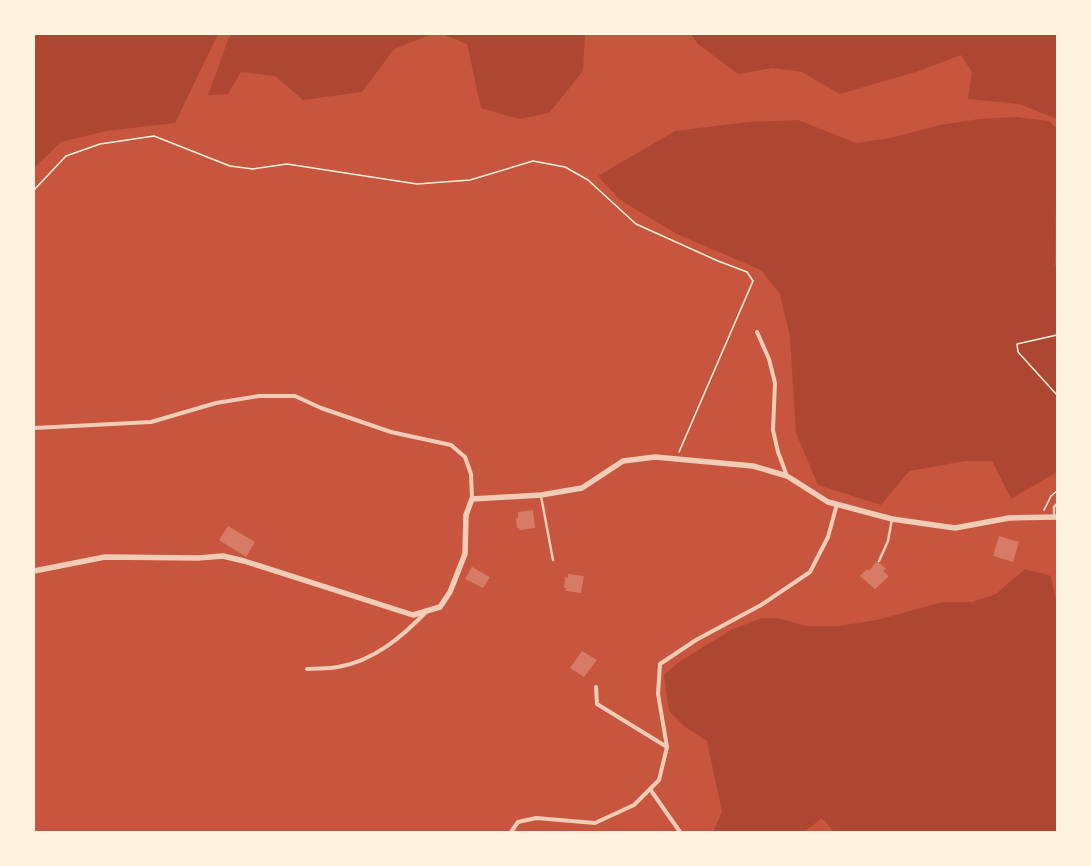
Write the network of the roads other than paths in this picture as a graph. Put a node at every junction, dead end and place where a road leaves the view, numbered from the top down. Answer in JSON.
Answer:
{"nodes":[{"id":1,"x":757,"y":332,"type":"dead end"},
{"id":2,"x":34,"y":428,"type":"edge"},
{"id":3,"x":787,"y":476,"type":"junction"},
{"id":4,"x":540,"y":495,"type":"junction"},
{"id":5,"x":472,"y":499,"type":"junction"},
{"id":6,"x":837,"y":504,"type":"junction"},
{"id":7,"x":1057,"y":504,"type":"edge"},
{"id":8,"x":1056,"y":517,"type":"edge"},
{"id":9,"x":892,"y":518,"type":"junction"},
{"id":10,"x":553,"y":560,"type":"dead end"},
{"id":11,"x":879,"y":561,"type":"dead end"},
{"id":12,"x":34,"y":570,"type":"edge"},
{"id":13,"x":427,"y":611,"type":"junction"},
{"id":14,"x":307,"y":668,"type":"dead end"},
{"id":15,"x":596,"y":687,"type":"dead end"},
{"id":16,"x":667,"y":747,"type":"junction"},
{"id":17,"x":650,"y":789,"type":"junction"},
{"id":18,"x":510,"y":832,"type":"edge"},
{"id":19,"x":680,"y":832,"type":"edge"}],
"edges":[{"from":1,"to":3,"type":"street"},
{"from":2,"to":5,"type":"street"},
{"from":3,"to":4,"type":"street"},
{"from":3,"to":6,"type":"street"},
{"from":4,"to":5,"type":"street"},
{"from":4,"to":10,"type":"lane"},
{"from":5,"to":13,"type":"street"},
{"from":6,"to":9,"type":"street"},
{"from":6,"to":16,"type":"street"},
{"from":7,"to":8,"type":"lane"},
{"from":8,"to":9,"type":"street"},
{"from":9,"to":11,"type":"lane"},
{"from":12,"to":13,"type":"street"},
{"from":13,"to":14,"type":"street"},
{"from":15,"to":16,"type":"street"},
{"from":16,"to":17,"type":"street"},
{"from":17,"to":18,"type":"street"},
{"from":17,"to":19,"type":"street"}]}
